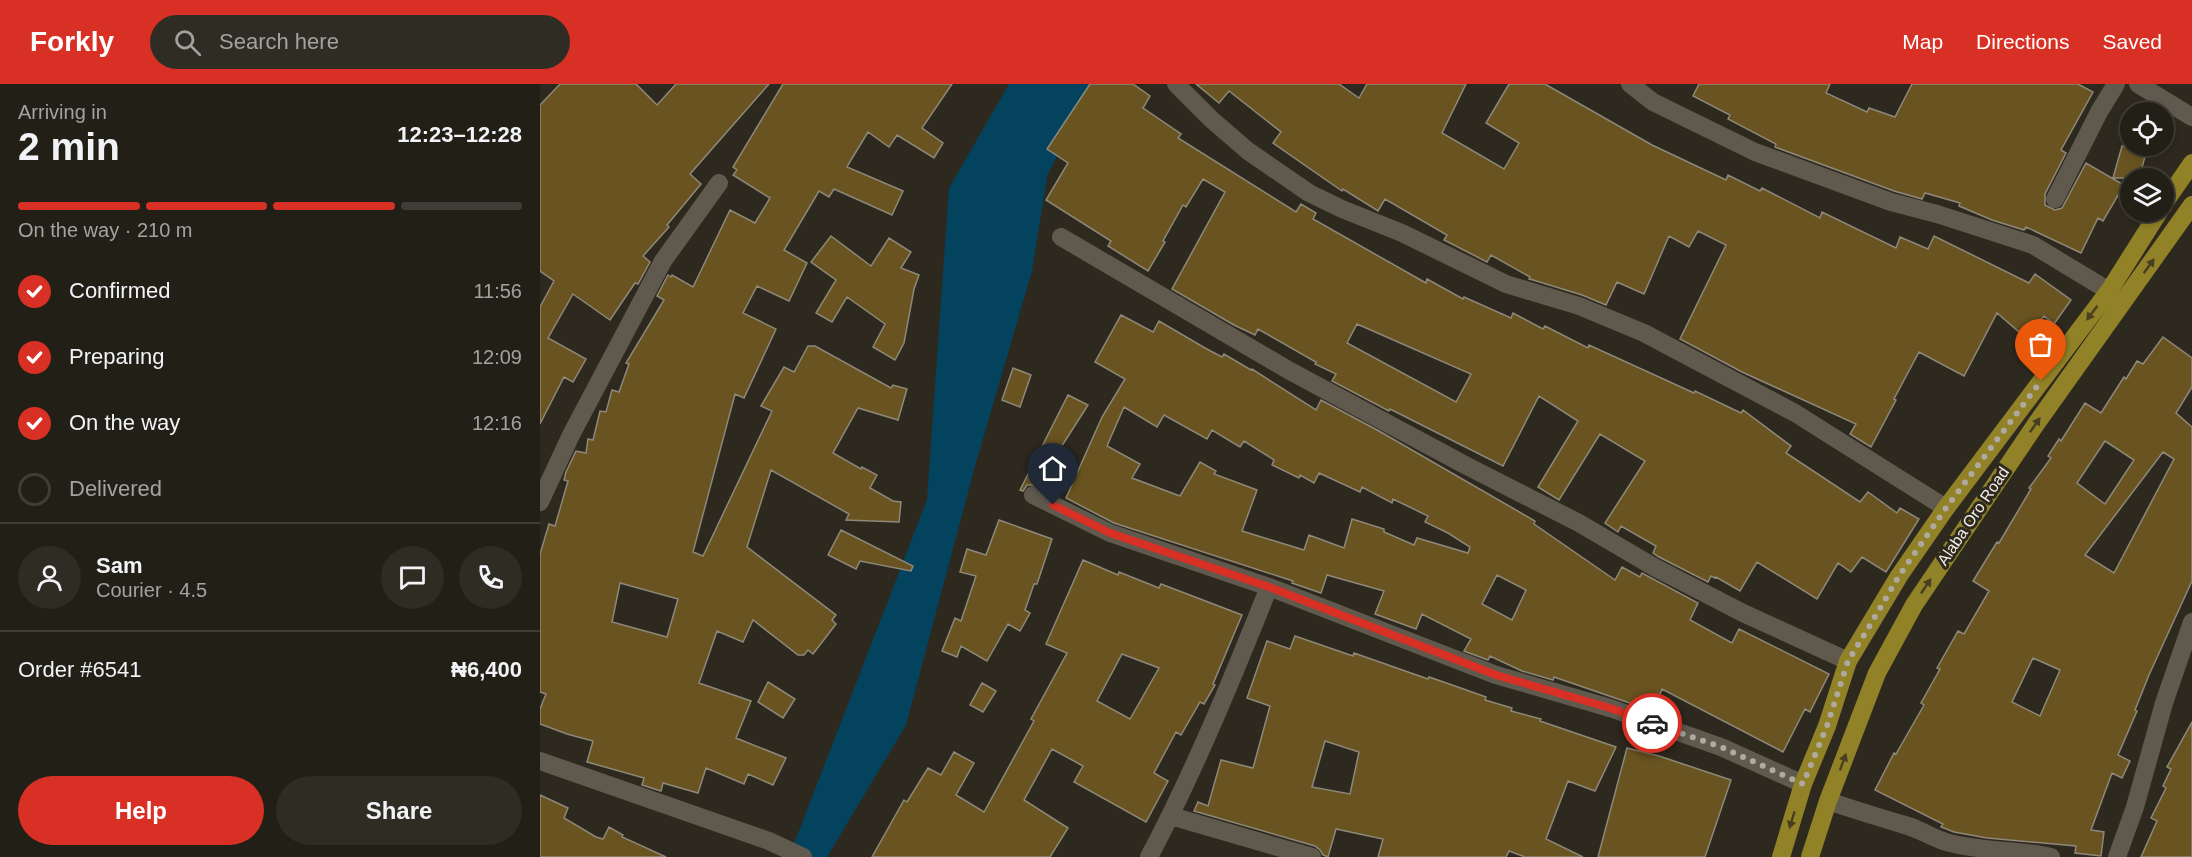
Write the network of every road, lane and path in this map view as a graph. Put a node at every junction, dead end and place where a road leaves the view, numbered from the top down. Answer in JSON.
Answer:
{"nodes":[{"id":1,"x":1176,"y":84,"type":"edge"},
{"id":2,"x":1630,"y":84,"type":"edge"},
{"id":3,"x":2116,"y":84,"type":"edge"},
{"id":4,"x":2138,"y":84,"type":"edge"},
{"id":5,"x":2192,"y":117,"type":"edge"},
{"id":6,"x":2192,"y":163,"type":"edge"},
{"id":7,"x":719,"y":183,"type":"dead end"},
{"id":8,"x":2174,"y":189,"type":"edge"},
{"id":9,"x":2055,"y":199,"type":"dead end"},
{"id":10,"x":2192,"y":205,"type":"edge"},
{"id":11,"x":2152,"y":222,"type":"edge"},
{"id":12,"x":1061,"y":237,"type":"dead end"},
{"id":13,"x":2109,"y":291,"type":"junction"},
{"id":14,"x":1033,"y":495,"type":"dead end"},
{"id":15,"x":540,"y":502,"type":"edge"},
{"id":16,"x":1946,"y":508,"type":"junction"},
{"id":17,"x":1269,"y":587,"type":"junction"},
{"id":18,"x":2192,"y":622,"type":"edge"},
{"id":19,"x":1848,"y":661,"type":"junction"},
{"id":20,"x":540,"y":761,"type":"edge"},
{"id":21,"x":1803,"y":784,"type":"junction"},
{"id":22,"x":1828,"y":801,"type":"junction"},
{"id":23,"x":1171,"y":816,"type":"junction"},
{"id":24,"x":803,"y":857,"type":"edge"},
{"id":25,"x":1149,"y":857,"type":"edge"},
{"id":26,"x":1312,"y":857,"type":"edge"},
{"id":27,"x":1781,"y":857,"type":"edge"},
{"id":28,"x":1810,"y":857,"type":"edge"},
{"id":29,"x":2051,"y":857,"type":"edge"},
{"id":30,"x":2117,"y":857,"type":"edge"}],
"edges":[{"from":1,"to":16,"type":"street"},
{"from":2,"to":13,"type":"street"},
{"from":3,"to":9,"type":"street"},
{"from":4,"to":5,"type":"street"},
{"from":6,"to":8,"type":"main road"},
{"from":7,"to":15,"type":"street"},
{"from":22,"to":10,"type":"main road","name":"Alaba Oro Road","one_way":true},
{"from":11,"to":13,"type":"main road","name":"Alaba Oro Road"},
{"from":12,"to":19,"type":"street"},
{"from":13,"to":16,"type":"main road","name":"Alaba Oro Road","one_way":true},
{"from":14,"to":17,"type":"street"},
{"from":16,"to":19,"type":"main road","name":"Alaba Oro Road"},
{"from":17,"to":21,"type":"street"},
{"from":17,"to":23,"type":"street"},
{"from":18,"to":30,"type":"street"},
{"from":19,"to":21,"type":"main road","name":"Alaba Oro Road"},
{"from":20,"to":24,"type":"street"},
{"from":21,"to":27,"type":"main road","name":"Alaba Oro Road","one_way":true},
{"from":22,"to":28,"type":"main road","name":"Alaba Oro Road"},
{"from":22,"to":29,"type":"street"},
{"from":23,"to":25,"type":"street"},
{"from":23,"to":26,"type":"street"}]}
